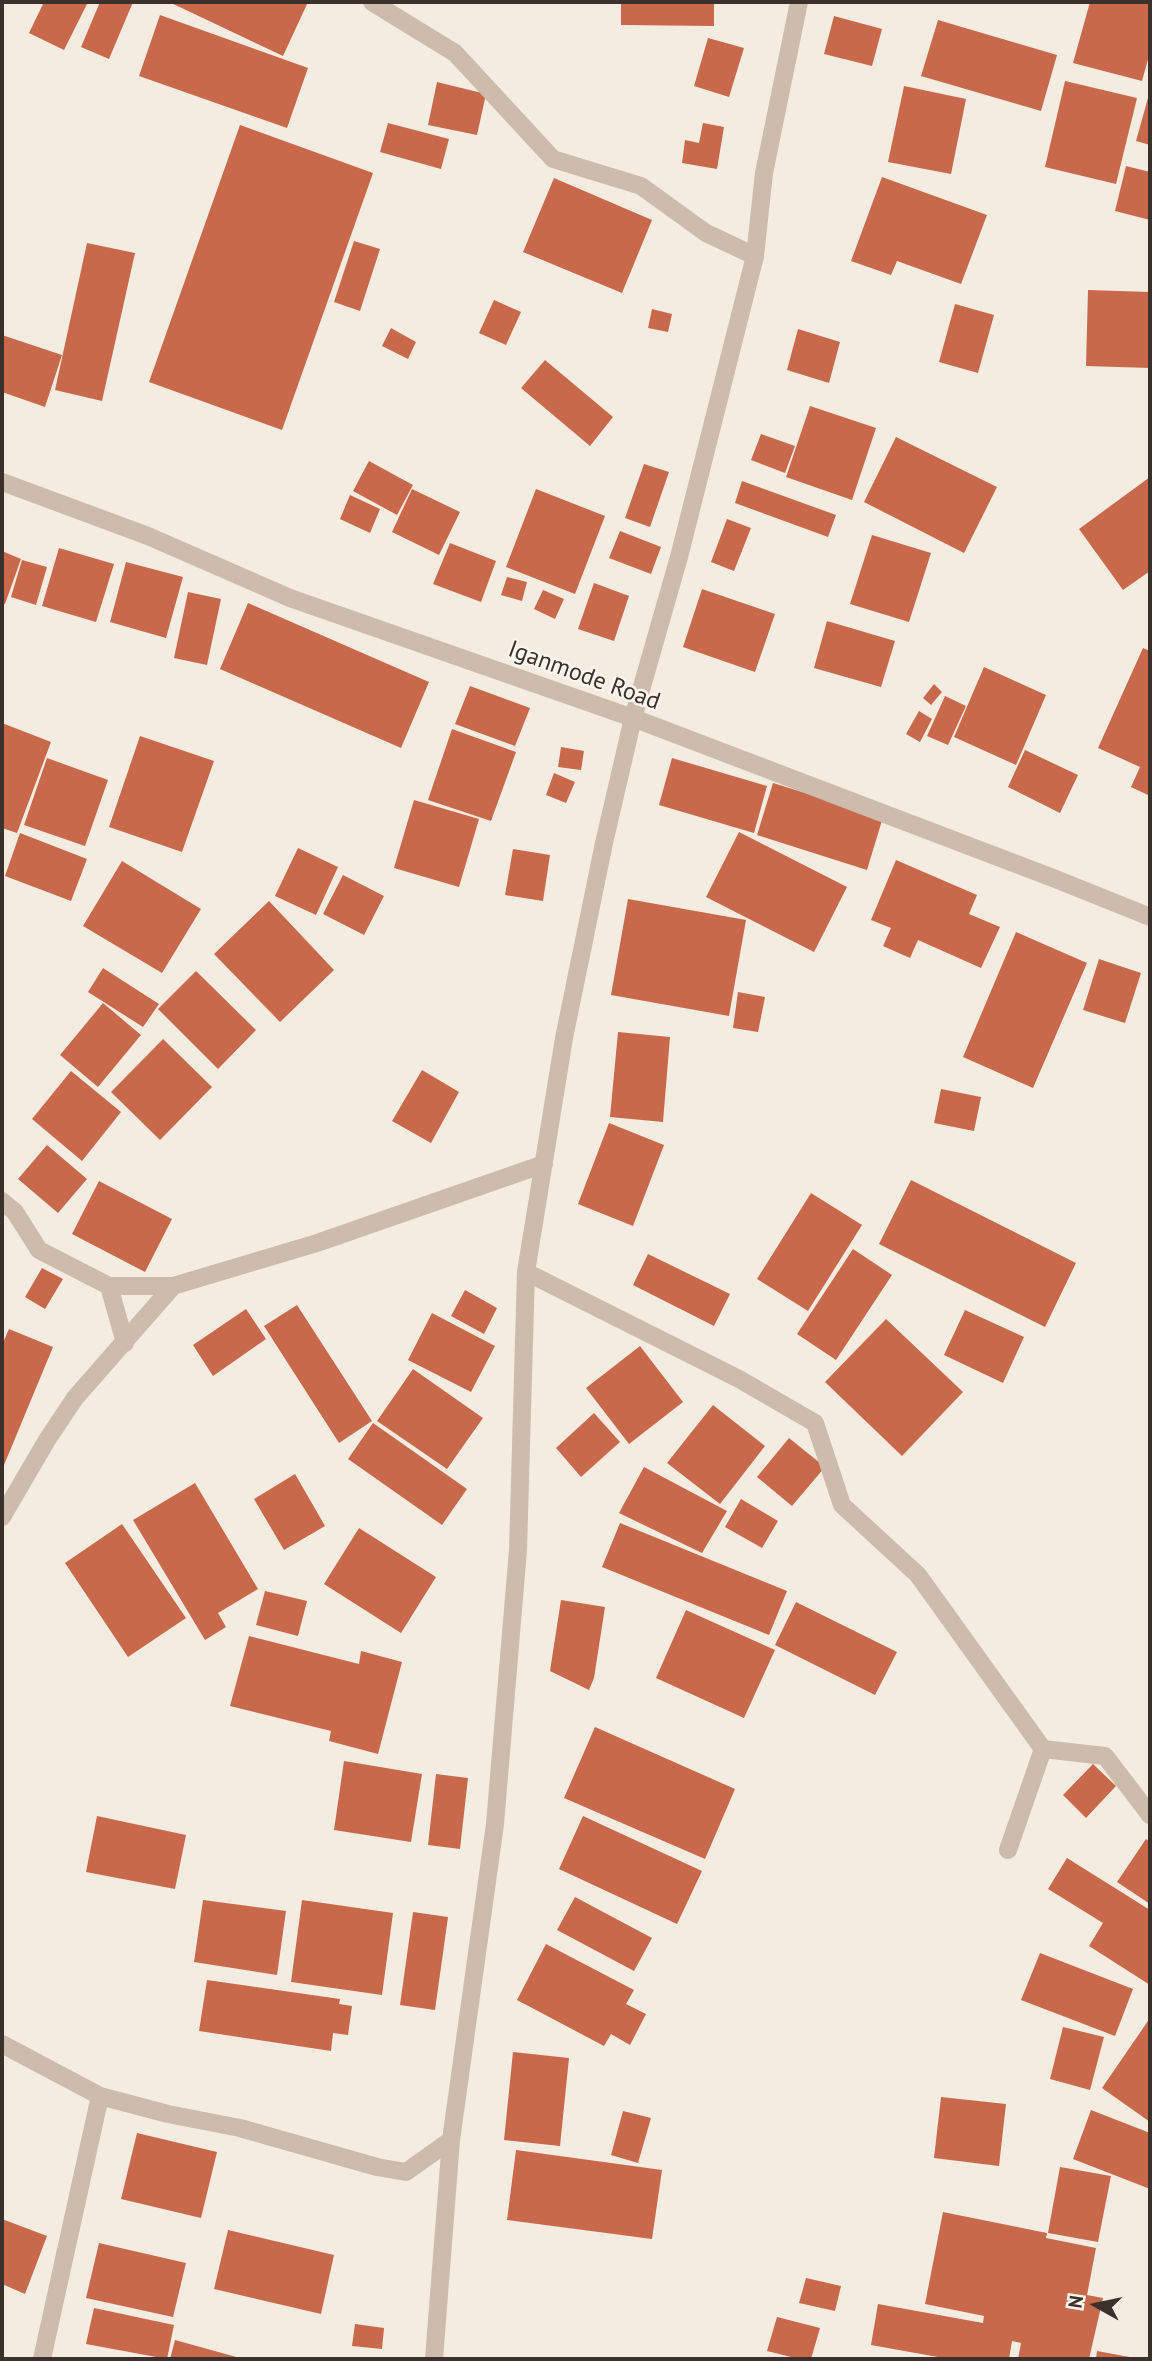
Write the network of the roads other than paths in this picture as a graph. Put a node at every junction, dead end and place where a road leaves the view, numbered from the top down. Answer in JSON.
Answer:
{"nodes":[{"id":1,"x":372,"y":2,"type":"edge"},
{"id":2,"x":799,"y":2,"type":"edge"},
{"id":3,"x":755,"y":256,"type":"junction"},
{"id":4,"x":2,"y":482,"type":"edge"},
{"id":5,"x":633,"y":718,"type":"junction"},
{"id":6,"x":1150,"y":917,"type":"edge"},
{"id":7,"x":544,"y":1164,"type":"junction"},
{"id":8,"x":2,"y":1201,"type":"edge"},
{"id":9,"x":527,"y":1272,"type":"junction"},
{"id":10,"x":108,"y":1286,"type":"junction"},
{"id":11,"x":173,"y":1286,"type":"junction"},
{"id":12,"x":125,"y":1343,"type":"junction"},
{"id":13,"x":2,"y":1517,"type":"edge"},
{"id":14,"x":1043,"y":1749,"type":"junction"},
{"id":15,"x":1150,"y":1815,"type":"edge"},
{"id":16,"x":1008,"y":1850,"type":"dead end"},
{"id":17,"x":2,"y":2044,"type":"edge"},
{"id":18,"x":100,"y":2096,"type":"junction"},
{"id":19,"x":451,"y":2140,"type":"junction"},
{"id":20,"x":42,"y":2359,"type":"edge"},
{"id":21,"x":434,"y":2359,"type":"edge"}],
"edges":[{"from":1,"to":3,"type":"street"},
{"from":2,"to":3,"type":"street"},
{"from":3,"to":5,"type":"street"},
{"from":4,"to":5,"type":"street","name":"Iganmode Road"},
{"from":5,"to":6,"type":"street","name":"Iganmode Road"},
{"from":5,"to":7,"type":"street"},
{"from":7,"to":9,"type":"street"},
{"from":7,"to":11,"type":"street"},
{"from":8,"to":10,"type":"street"},
{"from":9,"to":14,"type":"street"},
{"from":9,"to":19,"type":"street"},
{"from":10,"to":11,"type":"street"},
{"from":10,"to":12,"type":"street"},
{"from":11,"to":12,"type":"street"},
{"from":12,"to":13,"type":"street"},
{"from":14,"to":15,"type":"street"},
{"from":14,"to":16,"type":"street"},
{"from":17,"to":18,"type":"street"},
{"from":18,"to":19,"type":"street"},
{"from":18,"to":20,"type":"street"},
{"from":19,"to":21,"type":"street"}]}
